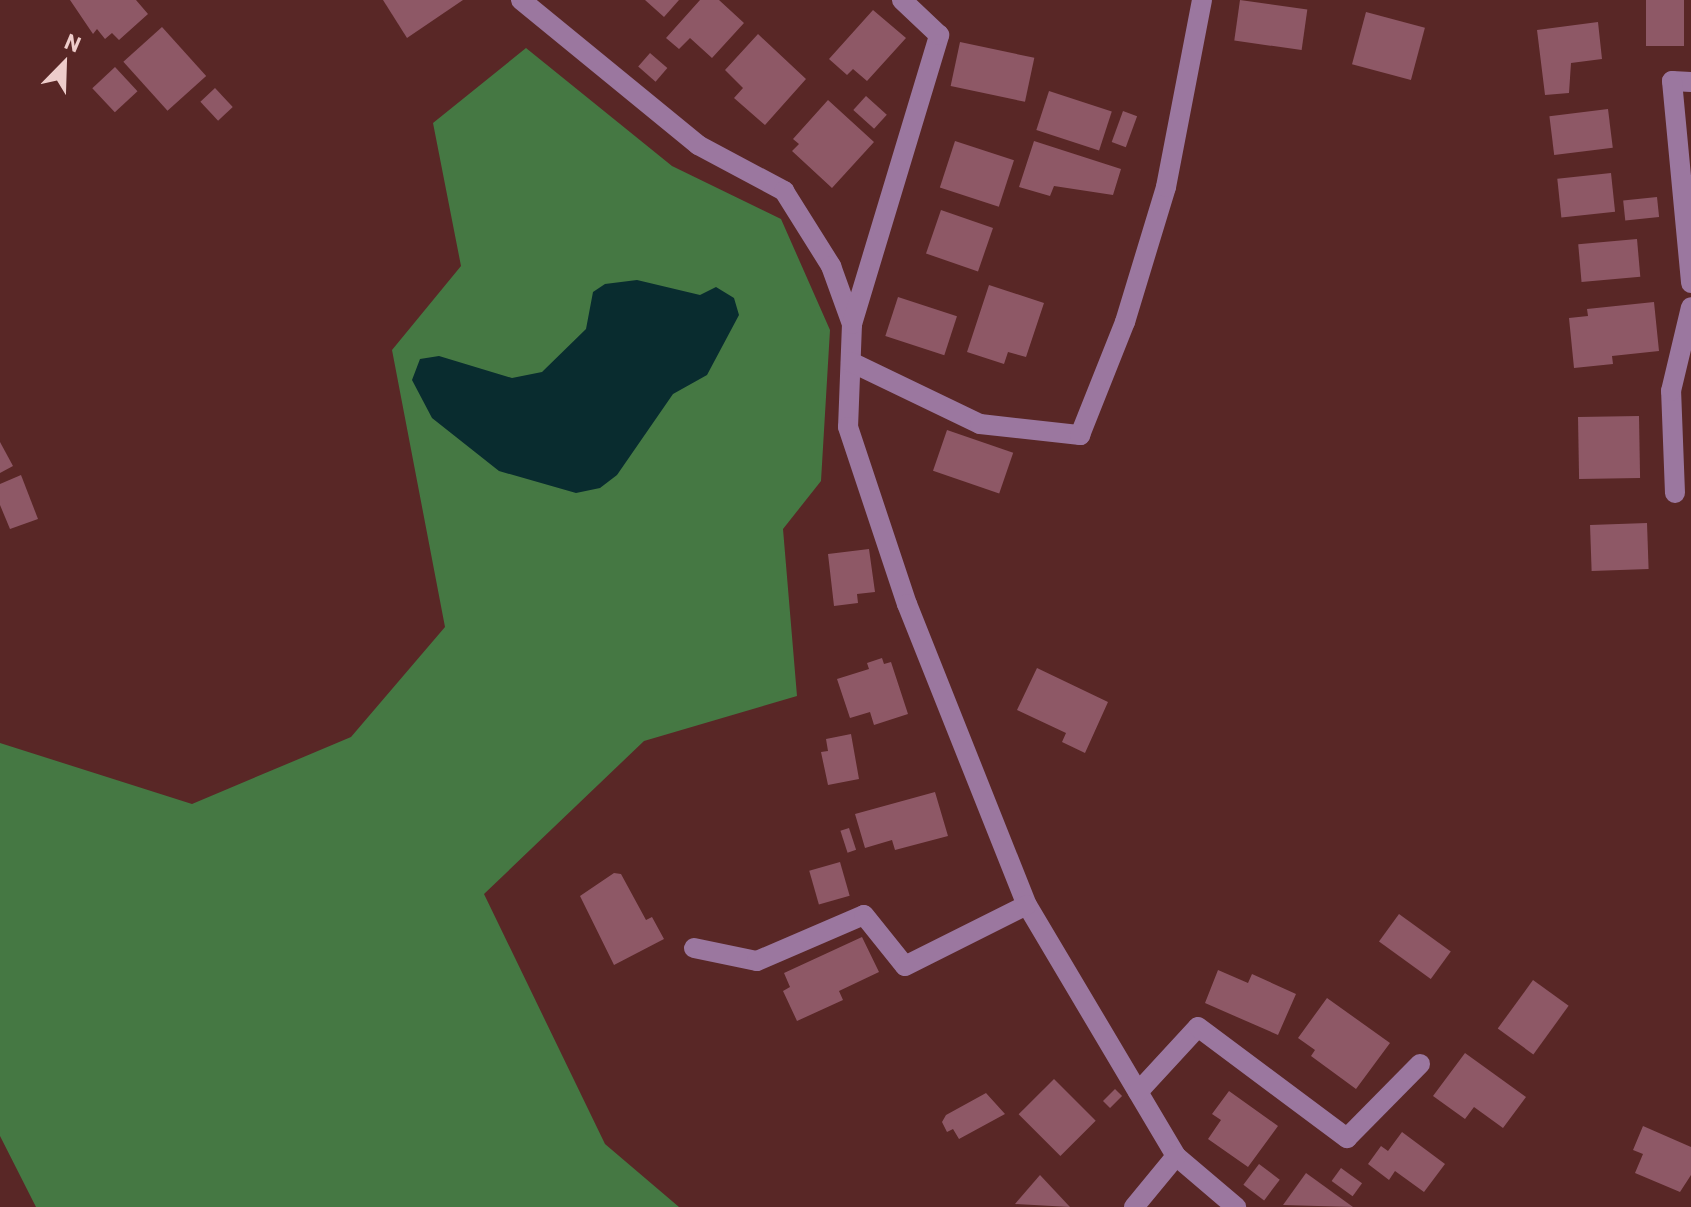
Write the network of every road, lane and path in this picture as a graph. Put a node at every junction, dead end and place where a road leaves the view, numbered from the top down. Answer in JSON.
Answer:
{"nodes":[{"id":1,"x":521,"y":0,"type":"edge"},
{"id":2,"x":902,"y":0,"type":"edge"},
{"id":3,"x":1202,"y":0,"type":"edge"},
{"id":4,"x":1691,"y":82,"type":"edge"},
{"id":5,"x":1691,"y":283,"type":"edge"},
{"id":6,"x":1691,"y":307,"type":"edge"},
{"id":7,"x":852,"y":324,"type":"junction"},
{"id":8,"x":851,"y":362,"type":"junction"},
{"id":9,"x":1675,"y":493,"type":"dead end"},
{"id":10,"x":1027,"y":905,"type":"junction"},
{"id":11,"x":694,"y":948,"type":"dead end"},
{"id":12,"x":1420,"y":1064,"type":"dead end"},
{"id":13,"x":1138,"y":1092,"type":"junction"},
{"id":14,"x":1176,"y":1156,"type":"junction"},
{"id":15,"x":1134,"y":1207,"type":"edge"},
{"id":16,"x":1236,"y":1207,"type":"edge"}],
"edges":[{"from":1,"to":7,"type":"street"},
{"from":2,"to":7,"type":"street"},
{"from":3,"to":8,"type":"street"},
{"from":4,"to":5,"type":"street"},
{"from":6,"to":9,"type":"street"},
{"from":7,"to":8,"type":"street"},
{"from":8,"to":10,"type":"street"},
{"from":10,"to":11,"type":"street"},
{"from":10,"to":13,"type":"street"},
{"from":12,"to":13,"type":"street"},
{"from":13,"to":14,"type":"street"},
{"from":14,"to":15,"type":"street"},
{"from":14,"to":16,"type":"street"}]}
